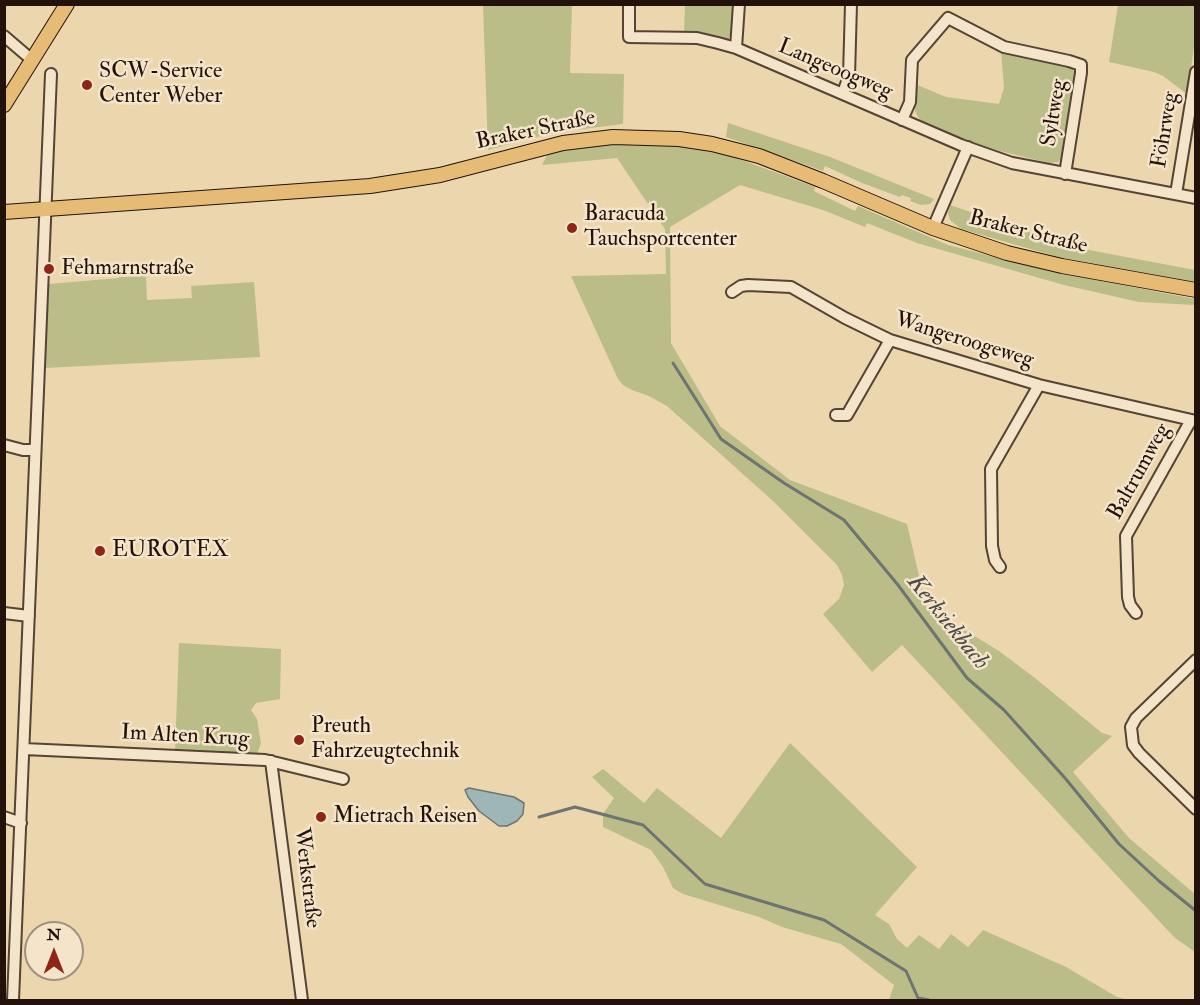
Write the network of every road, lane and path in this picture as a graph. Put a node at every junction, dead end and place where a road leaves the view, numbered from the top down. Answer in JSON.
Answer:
{"nodes":[{"id":1,"x":67,"y":4,"type":"edge"},
{"id":2,"x":629,"y":4,"type":"edge"},
{"id":3,"x":739,"y":4,"type":"edge"},
{"id":4,"x":851,"y":4,"type":"edge"},
{"id":5,"x":4,"y":36,"type":"edge"},
{"id":6,"x":736,"y":48,"type":"junction"},
{"id":7,"x":32,"y":60,"type":"junction"},
{"id":8,"x":1196,"y":72,"type":"edge"},
{"id":9,"x":51,"y":74,"type":"dead end"},
{"id":10,"x":843,"y":93,"type":"junction"},
{"id":11,"x":4,"y":105,"type":"edge"},
{"id":12,"x":902,"y":120,"type":"junction"},
{"id":13,"x":968,"y":147,"type":"junction"},
{"id":14,"x":1065,"y":174,"type":"junction"},
{"id":15,"x":1176,"y":194,"type":"junction"},
{"id":16,"x":1196,"y":198,"type":"edge"},
{"id":17,"x":44,"y":209,"type":"junction"},
{"id":18,"x":4,"y":212,"type":"edge"},
{"id":19,"x":933,"y":228,"type":"junction"},
{"id":20,"x":1196,"y":290,"type":"edge"},
{"id":21,"x":732,"y":292,"type":"dead end"},
{"id":22,"x":890,"y":340,"type":"junction"},
{"id":23,"x":1040,"y":385,"type":"junction"},
{"id":24,"x":836,"y":416,"type":"dead end"},
{"id":25,"x":1193,"y":420,"type":"edge"},
{"id":26,"x":4,"y":445,"type":"edge"},
{"id":27,"x":35,"y":450,"type":"junction"},
{"id":28,"x":1000,"y":567,"type":"dead end"},
{"id":29,"x":1136,"y":612,"type":"dead end"},
{"id":30,"x":4,"y":613,"type":"edge"},
{"id":31,"x":29,"y":616,"type":"junction"},
{"id":32,"x":1196,"y":660,"type":"edge"},
{"id":33,"x":24,"y":749,"type":"junction"},
{"id":34,"x":272,"y":761,"type":"junction"},
{"id":35,"x":343,"y":779,"type":"dead end"},
{"id":36,"x":1196,"y":809,"type":"edge"},
{"id":37,"x":4,"y":817,"type":"edge"},
{"id":38,"x":21,"y":823,"type":"junction"},
{"id":39,"x":13,"y":1000,"type":"edge"},
{"id":40,"x":302,"y":1000,"type":"edge"}],
"edges":[{"from":1,"to":7,"type":"main road"},
{"from":2,"to":6,"type":"street","name":"Langeoogweg"},
{"from":3,"to":6,"type":"street"},
{"from":4,"to":10,"type":"street"},
{"from":5,"to":7,"type":"street"},
{"from":6,"to":10,"type":"street","name":"Langeoogweg"},
{"from":7,"to":11,"type":"main road"},
{"from":8,"to":15,"type":"street","name":"Föhrweg"},
{"from":9,"to":17,"type":"street"},
{"from":10,"to":12,"type":"street","name":"Langeoogweg"},
{"from":12,"to":13,"type":"street","name":"Langeoogweg"},
{"from":12,"to":14,"type":"street","name":"Syltweg"},
{"from":13,"to":14,"type":"street","name":"Langeoogweg"},
{"from":13,"to":19,"type":"street"},
{"from":14,"to":15,"type":"street","name":"Langeoogweg"},
{"from":15,"to":16,"type":"street","name":"Langeoogweg"},
{"from":17,"to":18,"type":"main road","name":"Braker Straße"},
{"from":17,"to":19,"type":"main road","name":"Braker Straße"},
{"from":17,"to":27,"type":"street"},
{"from":19,"to":20,"type":"main road","name":"Braker Straße"},
{"from":21,"to":22,"type":"street","name":"Wangeroogeweg"},
{"from":22,"to":23,"type":"street","name":"Wangeroogeweg"},
{"from":22,"to":24,"type":"street"},
{"from":23,"to":25,"type":"street","name":"Wangeroogeweg"},
{"from":23,"to":28,"type":"street"},
{"from":25,"to":29,"type":"street","name":"Baltrumweg"},
{"from":26,"to":27,"type":"street"},
{"from":27,"to":31,"type":"street"},
{"from":30,"to":31,"type":"street"},
{"from":31,"to":33,"type":"street"},
{"from":32,"to":36,"type":"street"},
{"from":33,"to":34,"type":"street","name":"Im Alten Krug"},
{"from":33,"to":38,"type":"street"},
{"from":34,"to":35,"type":"street","name":"Im Alten Krug"},
{"from":34,"to":40,"type":"street","name":"Werkstraße"},
{"from":37,"to":38,"type":"street"},
{"from":38,"to":39,"type":"street"}]}
